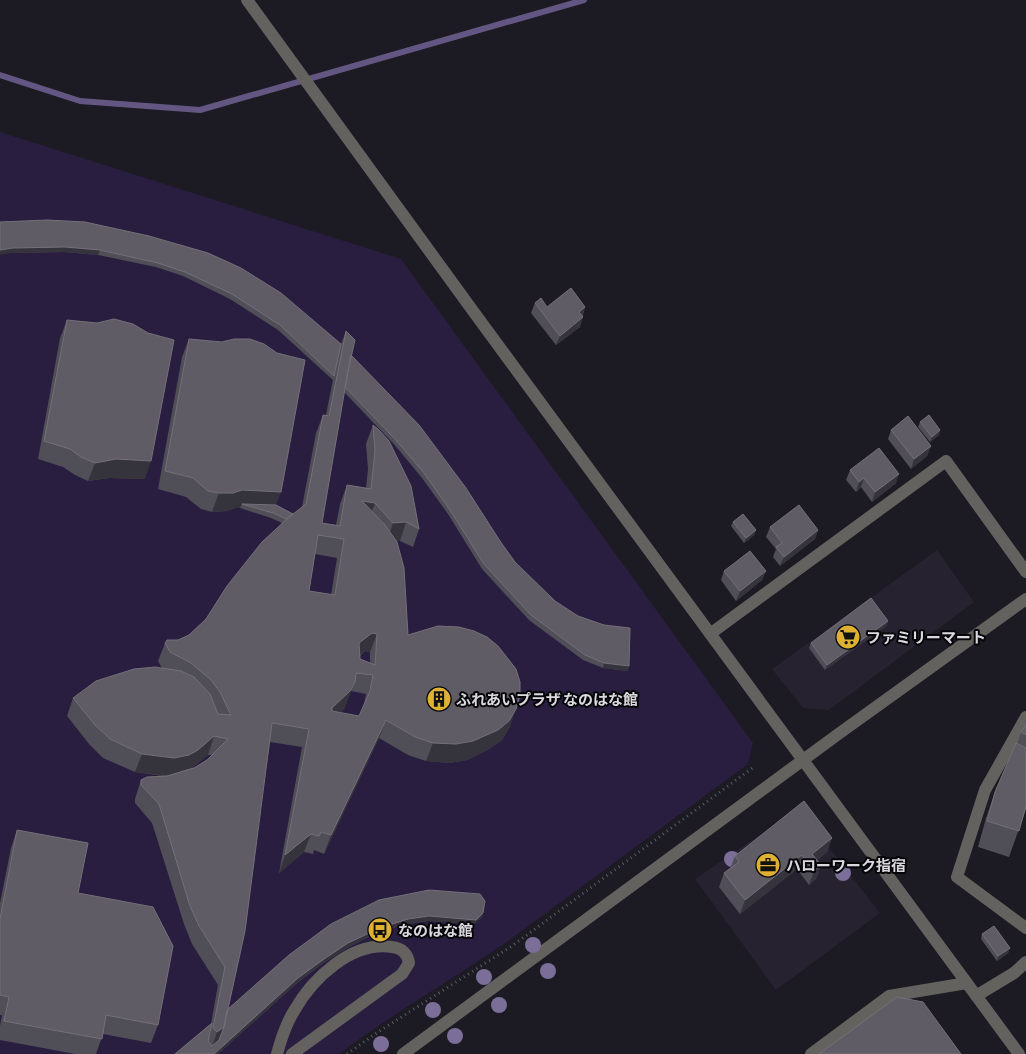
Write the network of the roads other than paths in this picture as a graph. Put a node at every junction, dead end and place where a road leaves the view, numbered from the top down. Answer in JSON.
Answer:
{"nodes":[{"id":1,"x":246,"y":0,"type":"edge"},
{"id":2,"x":1026,"y":572,"type":"edge"},
{"id":3,"x":1026,"y":599,"type":"edge"},
{"id":4,"x":710,"y":634,"type":"junction"},
{"id":5,"x":1026,"y":717,"type":"edge"},
{"id":6,"x":803,"y":760,"type":"junction"},
{"id":7,"x":1026,"y":928,"type":"edge"},
{"id":8,"x":1026,"y":962,"type":"edge"},
{"id":9,"x":967,"y":983,"type":"junction"},
{"id":10,"x":976,"y":996,"type":"junction"},
{"id":11,"x":277,"y":1054,"type":"edge"},
{"id":12,"x":292,"y":1054,"type":"edge"},
{"id":13,"x":403,"y":1054,"type":"edge"},
{"id":14,"x":811,"y":1054,"type":"edge"},
{"id":15,"x":1019,"y":1054,"type":"edge"}],
"edges":[{"from":1,"to":4,"type":"street"},
{"from":2,"to":4,"type":"street"},
{"from":3,"to":6,"type":"street"},
{"from":4,"to":6,"type":"street"},
{"from":5,"to":7,"type":"street"},
{"from":6,"to":9,"type":"street"},
{"from":6,"to":13,"type":"street"},
{"from":8,"to":10,"type":"street"},
{"from":9,"to":10,"type":"street"},
{"from":9,"to":14,"type":"street"},
{"from":10,"to":15,"type":"street"},
{"from":11,"to":12,"type":"street"}]}
